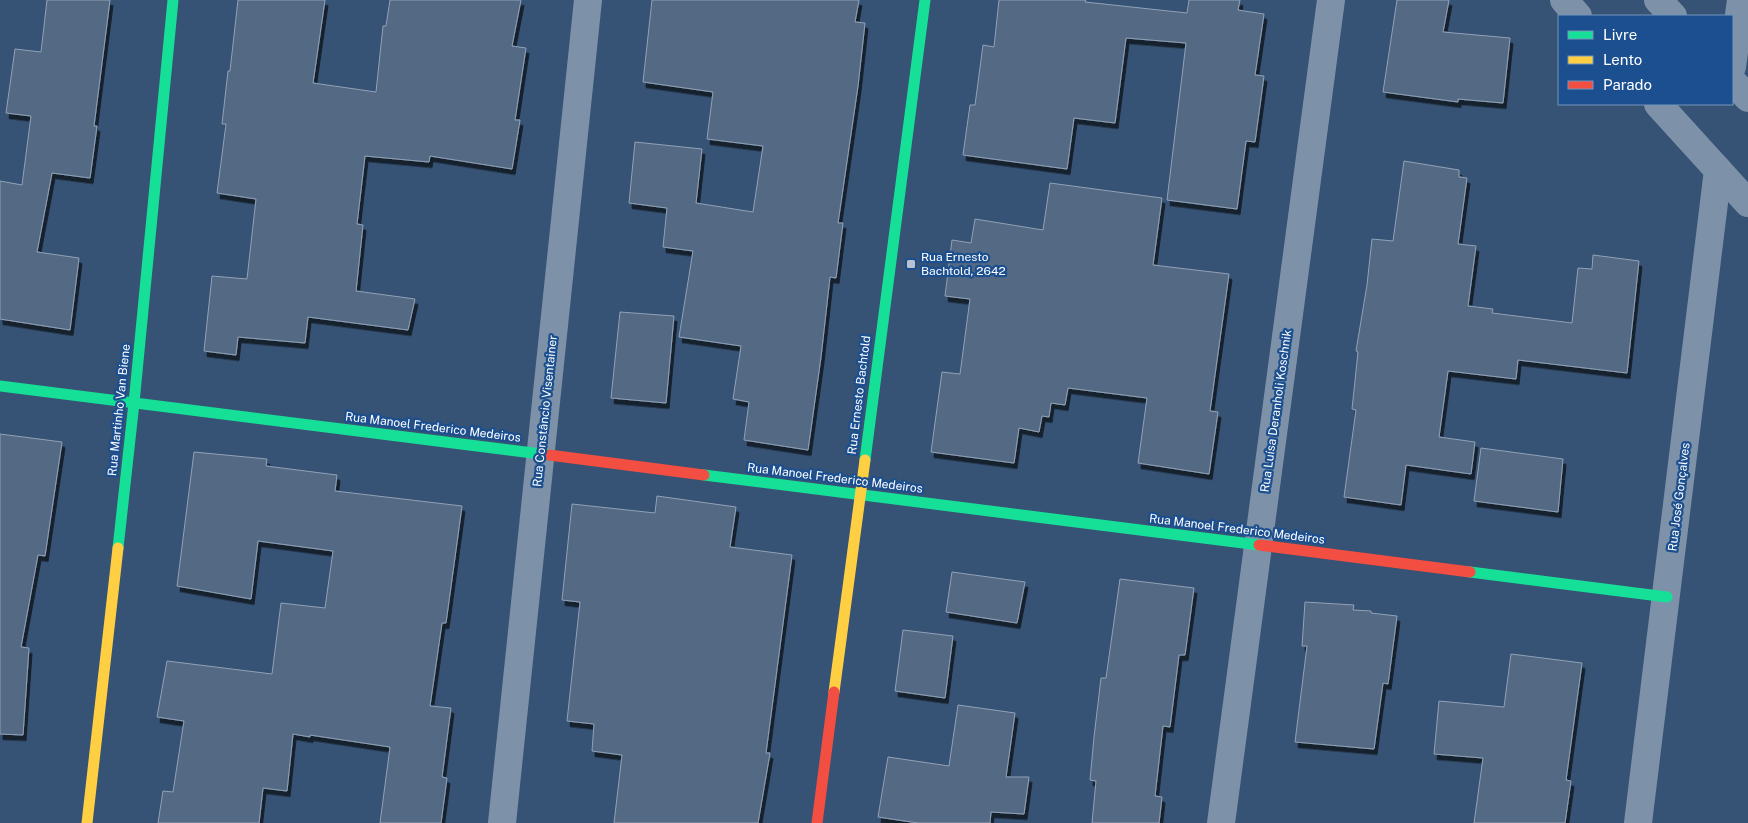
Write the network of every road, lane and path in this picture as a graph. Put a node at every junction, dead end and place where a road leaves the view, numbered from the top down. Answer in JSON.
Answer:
{"nodes":[{"id":1,"x":173,"y":0,"type":"edge"},
{"id":2,"x":588,"y":0,"type":"edge"},
{"id":3,"x":925,"y":0,"type":"edge"},
{"id":4,"x":1331,"y":0,"type":"edge"},
{"id":5,"x":1564,"y":0,"type":"edge"},
{"id":6,"x":1658,"y":0,"type":"edge"},
{"id":7,"x":1741,"y":0,"type":"edge"},
{"id":8,"x":1577,"y":15,"type":"edge"},
{"id":9,"x":1672,"y":15,"type":"edge"},
{"id":10,"x":1733,"y":60,"type":"edge"},
{"id":11,"x":1733,"y":82,"type":"edge"},
{"id":12,"x":1748,"y":98,"type":"edge"},
{"id":13,"x":1659,"y":105,"type":"edge"},
{"id":14,"x":1718,"y":170,"type":"junction"},
{"id":15,"x":1748,"y":203,"type":"edge"},
{"id":16,"x":0,"y":386,"type":"edge"},
{"id":17,"x":134,"y":403,"type":"junction"},
{"id":18,"x":540,"y":455,"type":"junction"},
{"id":19,"x":860,"y":495,"type":"junction"},
{"id":20,"x":1258,"y":546,"type":"junction"},
{"id":21,"x":1667,"y":597,"type":"junction"},
{"id":22,"x":87,"y":823,"type":"edge"},
{"id":23,"x":502,"y":823,"type":"edge"},
{"id":24,"x":817,"y":823,"type":"edge"},
{"id":25,"x":1221,"y":823,"type":"edge"},
{"id":26,"x":1638,"y":823,"type":"edge"}],
"edges":[{"from":1,"to":17,"type":"street","name":"Rua Martinho Van Biene"},
{"from":2,"to":18,"type":"street","name":"Rua Constâncio Visentainer"},
{"from":3,"to":19,"type":"street","name":"Rua Ernesto Bachtold"},
{"from":4,"to":20,"type":"street","name":"Rua Luísa Deranholi Koschnik"},
{"from":5,"to":8,"type":"street"},
{"from":6,"to":9,"type":"street"},
{"from":7,"to":10,"type":"street"},
{"from":11,"to":12,"type":"street"},
{"from":13,"to":14,"type":"street"},
{"from":14,"to":15,"type":"street"},
{"from":14,"to":21,"type":"street","name":"Rua José Gonçalves"},
{"from":16,"to":17,"type":"street","name":"Rua Manoel Frederico Medeiros"},
{"from":17,"to":18,"type":"street","name":"Rua Manoel Frederico Medeiros"},
{"from":17,"to":22,"type":"street","name":"Rua Martinho Van Biene"},
{"from":18,"to":19,"type":"street","name":"Rua Manoel Frederico Medeiros"},
{"from":18,"to":23,"type":"street","name":"Rua Constâncio Visentainer"},
{"from":19,"to":20,"type":"street","name":"Rua Manoel Frederico Medeiros"},
{"from":19,"to":24,"type":"street","name":"Rua Ernesto Bachtold"},
{"from":20,"to":21,"type":"street","name":"Rua Manoel Frederico Medeiros"},
{"from":20,"to":25,"type":"street","name":"Rua Luísa Deranholi Koschnik"},
{"from":21,"to":26,"type":"street","name":"Rua José Gonçalves"}]}
